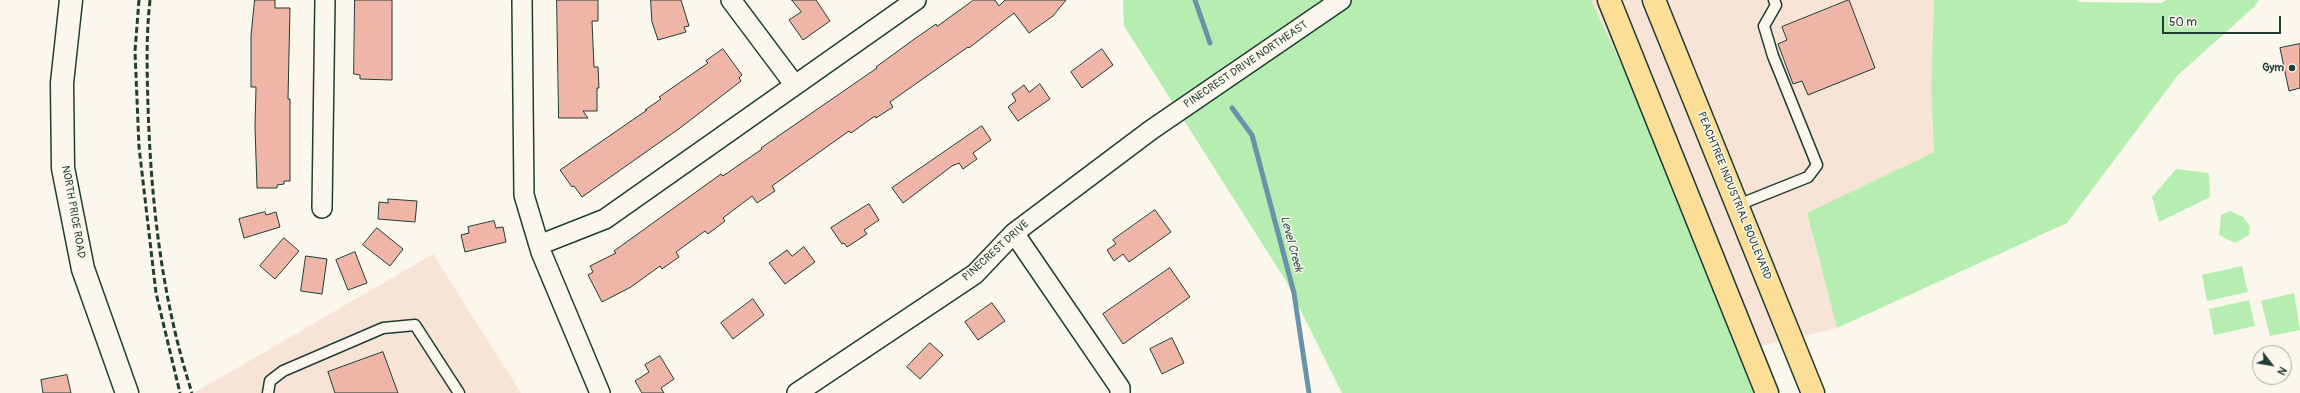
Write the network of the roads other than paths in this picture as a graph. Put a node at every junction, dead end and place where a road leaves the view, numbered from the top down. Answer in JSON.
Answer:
{"nodes":[{"id":1,"x":71,"y":0,"type":"edge"},
{"id":2,"x":325,"y":0,"type":"edge"},
{"id":3,"x":522,"y":0,"type":"edge"},
{"id":4,"x":731,"y":0,"type":"edge"},
{"id":5,"x":916,"y":0,"type":"edge"},
{"id":6,"x":1341,"y":0,"type":"edge"},
{"id":7,"x":1609,"y":0,"type":"edge"},
{"id":8,"x":1654,"y":0,"type":"edge"},
{"id":9,"x":1774,"y":0,"type":"edge"},
{"id":10,"x":794,"y":84,"type":"junction"},
{"id":11,"x":1151,"y":130,"type":"joint"},
{"id":12,"x":1738,"y":205,"type":"junction"},
{"id":13,"x":322,"y":208,"type":"dead end"},
{"id":14,"x":1014,"y":233,"type":"junction"},
{"id":15,"x":539,"y":245,"type":"junction"},
{"id":16,"x":127,"y":393,"type":"edge"},
{"id":17,"x":268,"y":393,"type":"edge"},
{"id":18,"x":459,"y":393,"type":"edge"},
{"id":19,"x":600,"y":393,"type":"edge"},
{"id":20,"x":797,"y":393,"type":"edge"},
{"id":21,"x":1120,"y":393,"type":"edge"},
{"id":22,"x":1767,"y":393,"type":"edge"},
{"id":23,"x":1813,"y":393,"type":"edge"}],
"edges":[{"from":1,"to":16,"type":"street","name":"NORTH PRICE ROAD"},
{"from":2,"to":13,"type":"street"},
{"from":3,"to":15,"type":"street"},
{"from":4,"to":10,"type":"street"},
{"from":5,"to":10,"type":"street"},
{"from":6,"to":11,"type":"street","name":"PINECREST DRIVE NORTHEAST"},
{"from":7,"to":22,"type":"highway"},
{"from":8,"to":12,"type":"highway","name":"PEACHTREE INDUSTRIAL BOULEVARD"},
{"from":9,"to":12,"type":"lane"},
{"from":10,"to":15,"type":"street"},
{"from":11,"to":14,"type":"street","name":"PINECREST DRIVE"},
{"from":12,"to":23,"type":"highway","name":"PEACHTREE INDUSTRIAL BOULEVARD"},
{"from":14,"to":20,"type":"street","name":"PINECREST DRIVE"},
{"from":14,"to":21,"type":"street"},
{"from":15,"to":19,"type":"street"},
{"from":17,"to":18,"type":"lane"}]}
